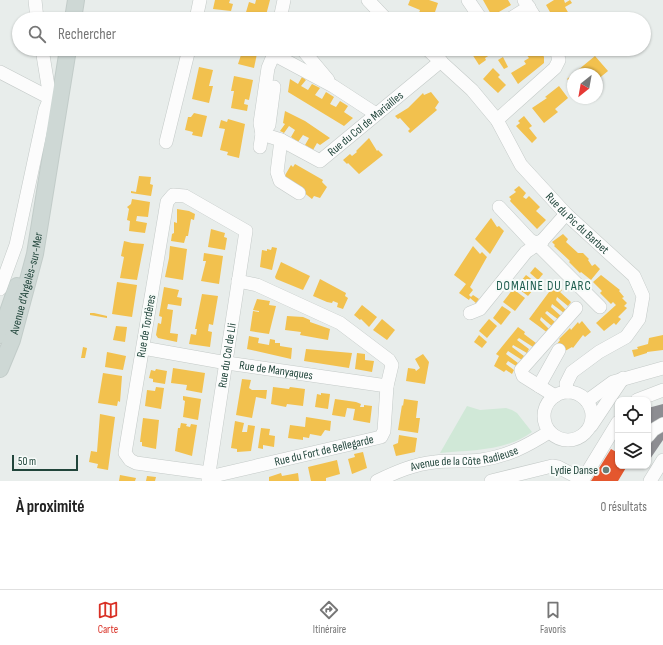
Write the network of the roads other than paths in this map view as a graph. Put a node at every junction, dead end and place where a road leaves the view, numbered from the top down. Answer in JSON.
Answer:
{"nodes":[{"id":1,"x":35,"y":0,"type":"edge"},
{"id":2,"x":76,"y":0,"type":"edge"},
{"id":3,"x":200,"y":0,"type":"edge"},
{"id":4,"x":284,"y":0,"type":"edge"},
{"id":5,"x":293,"y":0,"type":"edge"},
{"id":6,"x":368,"y":0,"type":"edge"},
{"id":7,"x":468,"y":0,"type":"edge"},
{"id":8,"x":527,"y":4,"type":"edge"},
{"id":9,"x":36,"y":12,"type":"edge"},
{"id":10,"x":74,"y":12,"type":"edge"},
{"id":11,"x":197,"y":12,"type":"edge"},
{"id":12,"x":281,"y":12,"type":"edge"},
{"id":13,"x":290,"y":12,"type":"edge"},
{"id":14,"x":379,"y":12,"type":"edge"},
{"id":15,"x":476,"y":12,"type":"edge"},
{"id":16,"x":518,"y":12,"type":"edge"},
{"id":17,"x":44,"y":56,"type":"edge"},
{"id":18,"x":66,"y":56,"type":"edge"},
{"id":19,"x":186,"y":56,"type":"edge"},
{"id":20,"x":274,"y":56,"type":"edge"},
{"id":21,"x":283,"y":56,"type":"edge"},
{"id":22,"x":308,"y":56,"type":"edge"},
{"id":23,"x":435,"y":56,"type":"edge"},
{"id":24,"x":558,"y":56,"type":"edge"},
{"id":25,"x":441,"y":61,"type":"junction"},
{"id":26,"x":0,"y":72,"type":"edge"},
{"id":27,"x":333,"y":86,"type":"junction"},
{"id":28,"x":55,"y":101,"type":"junction"},
{"id":29,"x":376,"y":114,"type":"junction"},
{"id":30,"x":497,"y":120,"type":"junction"},
{"id":31,"x":281,"y":140,"type":"junction"},
{"id":32,"x":166,"y":142,"type":"dead end"},
{"id":33,"x":299,"y":193,"type":"dead end"},
{"id":34,"x":45,"y":194,"type":"junction"},
{"id":35,"x":499,"y":207,"type":"dead end"},
{"id":36,"x":566,"y":214,"type":"junction"},
{"id":37,"x":246,"y":231,"type":"joint"},
{"id":38,"x":542,"y":241,"type":"junction"},
{"id":39,"x":238,"y":281,"type":"junction"},
{"id":40,"x":0,"y":289,"type":"edge"},
{"id":41,"x":600,"y":307,"type":"dead end"},
{"id":42,"x":576,"y":308,"type":"dead end"},
{"id":43,"x":470,"y":313,"type":"dead end"},
{"id":44,"x":0,"y":335,"type":"edge"},
{"id":45,"x":143,"y":348,"type":"junction"},
{"id":46,"x":559,"y":350,"type":"dead end"},
{"id":47,"x":226,"y":363,"type":"junction"},
{"id":48,"x":663,"y":368,"type":"edge"},
{"id":49,"x":0,"y":369,"type":"edge"},
{"id":50,"x":623,"y":378,"type":"junction"},
{"id":51,"x":387,"y":386,"type":"junction"},
{"id":52,"x":539,"y":386,"type":"junction"},
{"id":53,"x":663,"y":390,"type":"edge"},
{"id":54,"x":568,"y":392,"type":"junction"},
{"id":55,"x":555,"y":396,"type":"junction"},
{"id":56,"x":645,"y":397,"type":"edge"},
{"id":57,"x":587,"y":401,"type":"junction"},
{"id":58,"x":663,"y":424,"type":"edge"},
{"id":59,"x":615,"y":427,"type":"edge"},
{"id":60,"x":587,"y":431,"type":"junction"},
{"id":61,"x":549,"y":432,"type":"junction"},
{"id":62,"x":650,"y":433,"type":"edge"},
{"id":63,"x":603,"y":446,"type":"junction"},
{"id":64,"x":663,"y":460,"type":"edge"},
{"id":65,"x":529,"y":476,"type":"edge"},
{"id":66,"x":208,"y":477,"type":"edge"},
{"id":67,"x":377,"y":481,"type":"edge"},
{"id":68,"x":491,"y":481,"type":"edge"},
{"id":69,"x":582,"y":481,"type":"edge"},
{"id":70,"x":650,"y":481,"type":"edge"}],
"edges":[{"from":1,"to":9,"type":"street"},
{"from":2,"to":10,"type":"main road"},
{"from":3,"to":11,"type":"street"},
{"from":4,"to":12,"type":"street"},
{"from":5,"to":13,"type":"street"},
{"from":6,"to":14,"type":"street"},
{"from":7,"to":15,"type":"street"},
{"from":8,"to":16,"type":"street"},
{"from":17,"to":28,"type":"street"},
{"from":18,"to":28,"type":"main road","name":"Avenue d'Argelès-sur-Mer"},
{"from":19,"to":32,"type":"street"},
{"from":20,"to":31,"type":"street","name":"Rue du Col de Mariailles"},
{"from":21,"to":27,"type":"street"},
{"from":22,"to":27,"type":"street"},
{"from":23,"to":25,"type":"street","name":"Rue du Pic du Barbet"},
{"from":24,"to":30,"type":"street"},
{"from":25,"to":29,"type":"street","name":"Rue du Col de Mariailles"},
{"from":25,"to":30,"type":"street","name":"Rue du Pic du Barbet"},
{"from":26,"to":28,"type":"street"},
{"from":27,"to":29,"type":"street"},
{"from":28,"to":34,"type":"main road","name":"Avenue d'Argelès-sur-Mer"},
{"from":28,"to":40,"type":"street"},
{"from":29,"to":31,"type":"street","name":"Rue du Col de Mariailles"},
{"from":30,"to":36,"type":"street","name":"Rue du Pic du Barbet"},
{"from":31,"to":33,"type":"street"},
{"from":34,"to":44,"type":"main road","name":"Avenue d'Argelès-sur-Mer"},
{"from":34,"to":49,"type":"main road","name":"Avenue d'Argelès-sur-Mer"},
{"from":35,"to":38,"type":"street"},
{"from":36,"to":38,"type":"street"},
{"from":36,"to":54,"type":"street","name":"Rue du Pic du Barbet"},
{"from":37,"to":39,"type":"street","name":"Rue du Col de Lli"},
{"from":37,"to":45,"type":"street","name":"Rue de Tordères"},
{"from":38,"to":41,"type":"street"},
{"from":38,"to":43,"type":"street"},
{"from":39,"to":47,"type":"street","name":"Rue du Col de Lli"},
{"from":39,"to":51,"type":"street","name":"Rue du Fort de Bellegarde"},
{"from":42,"to":52,"type":"street"},
{"from":45,"to":47,"type":"street","name":"Rue de Manyaques"},
{"from":45,"to":66,"type":"street","name":"Rue de Tordères"},
{"from":46,"to":52,"type":"street"},
{"from":47,"to":51,"type":"street","name":"Rue de Manyaques"},
{"from":47,"to":66,"type":"street","name":"Rue du Col de Lli"},
{"from":48,"to":50,"type":"street"},
{"from":50,"to":57,"type":"street"},
{"from":50,"to":60,"type":"street"},
{"from":51,"to":66,"type":"street","name":"Rue du Fort de Bellegarde"},
{"from":52,"to":55,"type":"street"},
{"from":53,"to":56,"type":"street"},
{"from":54,"to":55,"type":"street"},
{"from":54,"to":57,"type":"street"},
{"from":55,"to":61,"type":"street"},
{"from":57,"to":60,"type":"street"},
{"from":58,"to":62,"type":"street"},
{"from":59,"to":63,"type":"street"},
{"from":60,"to":61,"type":"street"},
{"from":60,"to":63,"type":"street"},
{"from":61,"to":67,"type":"street","name":"Avenue de la Côte Radieuse"},
{"from":63,"to":69,"type":"street"},
{"from":64,"to":70,"type":"street"},
{"from":65,"to":68,"type":"street"},
{"from":65,"to":69,"type":"street"}]}
